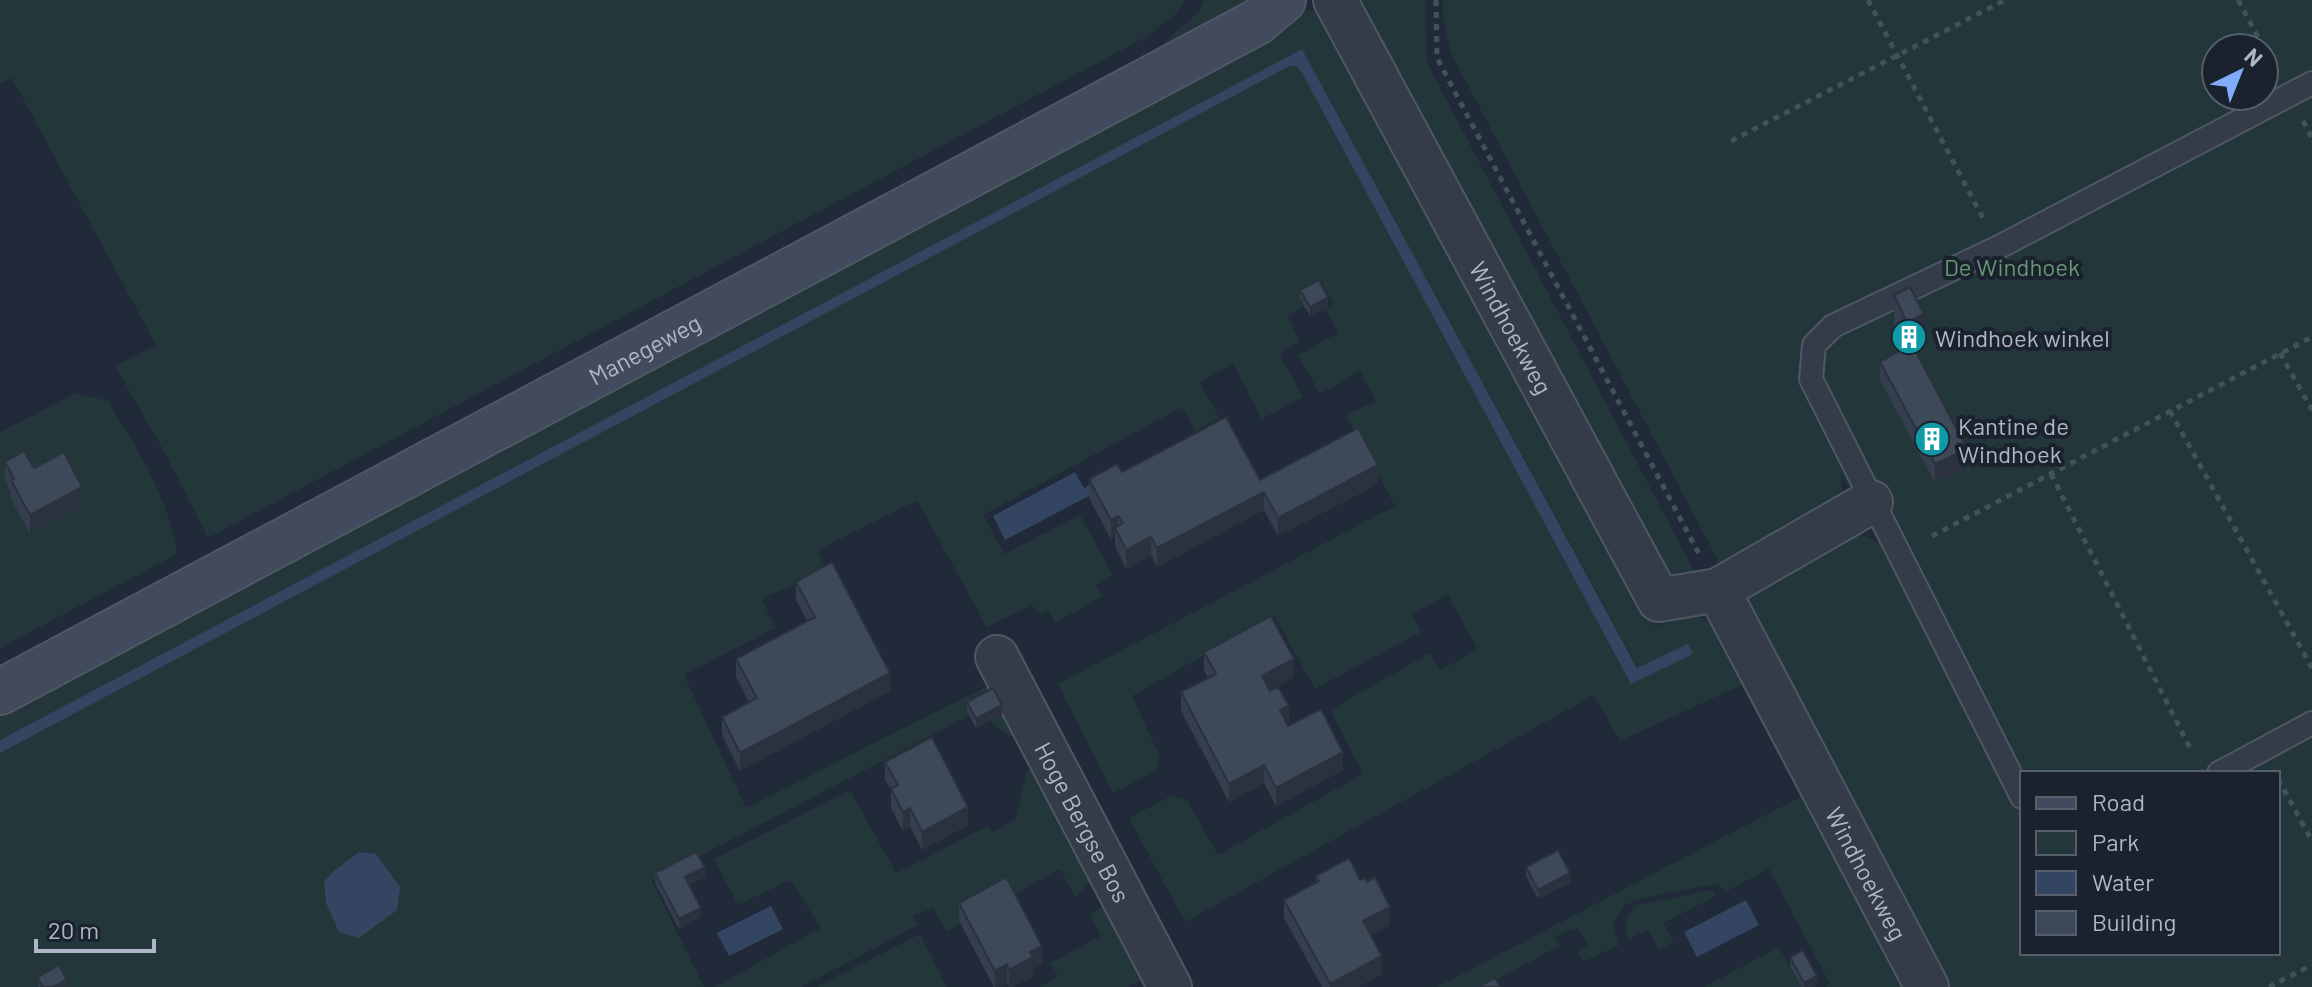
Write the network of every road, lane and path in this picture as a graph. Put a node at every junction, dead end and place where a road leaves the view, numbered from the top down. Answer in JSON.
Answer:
{"nodes":[{"id":1,"x":1283,"y":0,"type":"edge"},
{"id":2,"x":1335,"y":0,"type":"edge"},
{"id":3,"x":1436,"y":0,"type":"edge"},
{"id":4,"x":1868,"y":0,"type":"edge"},
{"id":5,"x":2005,"y":0,"type":"edge"},
{"id":6,"x":1897,"y":56,"type":"junction"},
{"id":7,"x":2312,"y":83,"type":"edge"},
{"id":8,"x":1731,"y":141,"type":"dead end"},
{"id":9,"x":1999,"y":247,"type":"junction"},
{"id":10,"x":2312,"y":337,"type":"edge"},
{"id":11,"x":2280,"y":353,"type":"junction"},
{"id":12,"x":2312,"y":410,"type":"edge"},
{"id":13,"x":2170,"y":411,"type":"junction"},
{"id":14,"x":2051,"y":474,"type":"junction"},
{"id":15,"x":1871,"y":502,"type":"junction"},
{"id":16,"x":1932,"y":536,"type":"dead end"},
{"id":17,"x":1718,"y":590,"type":"junction"},
{"id":18,"x":997,"y":657,"type":"dead end"},
{"id":19,"x":2312,"y":668,"type":"edge"},
{"id":20,"x":0,"y":692,"type":"edge"},
{"id":21,"x":2312,"y":723,"type":"edge"},
{"id":22,"x":2190,"y":748,"type":"dead end"},
{"id":23,"x":2223,"y":771,"type":"edge"},
{"id":24,"x":2280,"y":783,"type":"edge"},
{"id":25,"x":2020,"y":793,"type":"edge"},
{"id":26,"x":2312,"y":841,"type":"edge"},
{"id":27,"x":2312,"y":965,"type":"edge"},
{"id":28,"x":1170,"y":987,"type":"edge"},
{"id":29,"x":1927,"y":987,"type":"edge"},
{"id":30,"x":2269,"y":987,"type":"edge"}],
"edges":[{"from":1,"to":20,"type":"street","name":"Manegeweg"},
{"from":2,"to":17,"type":"street","name":"Windhoekweg"},
{"from":3,"to":17,"type":"path"},
{"from":4,"to":6,"type":"path"},
{"from":5,"to":6,"type":"path"},
{"from":6,"to":8,"type":"path"},
{"from":6,"to":9,"type":"path"},
{"from":7,"to":9,"type":"lane"},
{"from":9,"to":15,"type":"lane"},
{"from":10,"to":11,"type":"path"},
{"from":11,"to":12,"type":"path"},
{"from":11,"to":13,"type":"path"},
{"from":13,"to":14,"type":"path"},
{"from":13,"to":19,"type":"path"},
{"from":14,"to":16,"type":"path"},
{"from":14,"to":22,"type":"path"},
{"from":15,"to":17,"type":"street","name":"Windhoekweg"},
{"from":15,"to":25,"type":"lane"},
{"from":17,"to":29,"type":"street","name":"Windhoekweg"},
{"from":18,"to":28,"type":"street","name":"Hoge Bergse Bos"},
{"from":21,"to":23,"type":"lane"},
{"from":24,"to":26,"type":"path"},
{"from":27,"to":30,"type":"path"}]}
